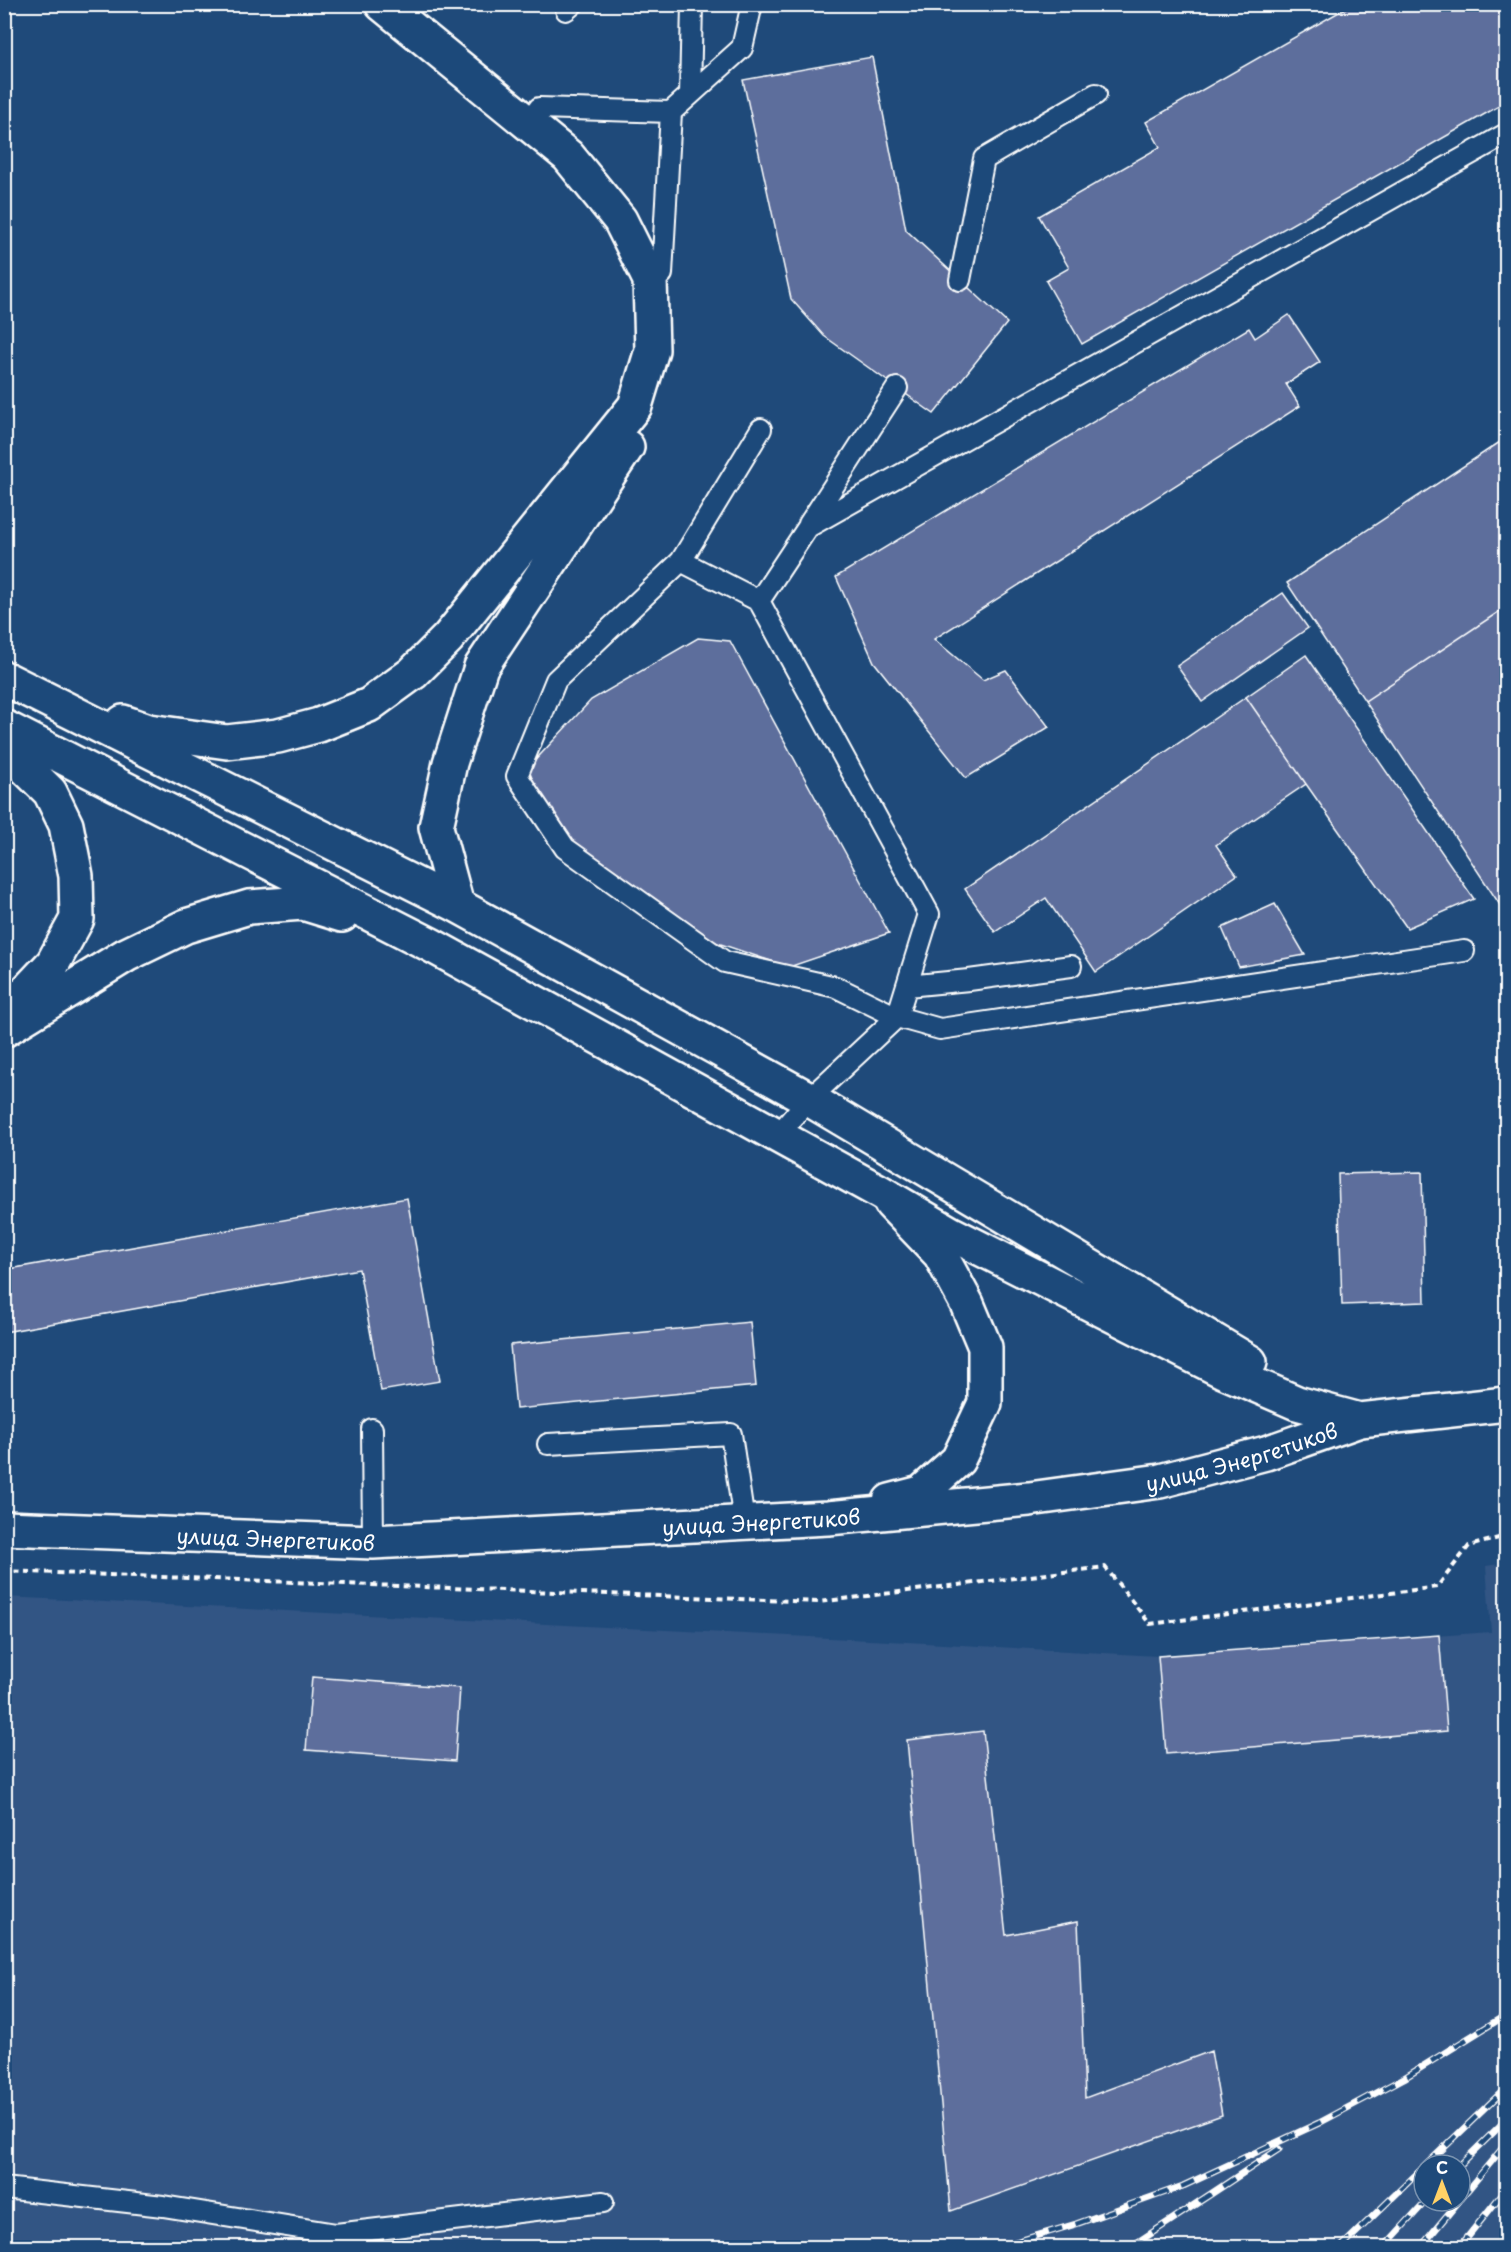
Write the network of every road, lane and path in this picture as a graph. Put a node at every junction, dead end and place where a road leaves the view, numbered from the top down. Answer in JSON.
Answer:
{"nodes":[{"id":1,"x":382,"y":4,"type":"edge"},
{"id":2,"x":419,"y":4,"type":"edge"},
{"id":3,"x":692,"y":4,"type":"edge"},
{"id":4,"x":752,"y":4,"type":"edge"},
{"id":5,"x":1096,"y":93,"type":"dead end"},
{"id":6,"x":690,"y":95,"type":"junction"},
{"id":7,"x":539,"y":108,"type":"junction"},
{"id":8,"x":671,"y":112,"type":"junction"},
{"id":9,"x":1506,"y":134,"type":"edge"},
{"id":10,"x":662,"y":274,"type":"junction"},
{"id":11,"x":960,"y":280,"type":"dead end"},
{"id":12,"x":897,"y":388,"type":"dead end"},
{"id":13,"x":761,"y":429,"type":"dead end"},
{"id":14,"x":808,"y":527,"type":"junction"},
{"id":15,"x":681,"y":561,"type":"junction"},
{"id":16,"x":759,"y":601,"type":"junction"},
{"id":17,"x":4,"y":678,"type":"edge"},
{"id":18,"x":35,"y":694,"type":"junction"},
{"id":19,"x":4,"y":727,"type":"edge"},
{"id":20,"x":4,"y":747,"type":"edge"},
{"id":21,"x":457,"y":905,"type":"junction"},
{"id":22,"x":431,"y":945,"type":"junction"},
{"id":23,"x":1464,"y":951,"type":"dead end"},
{"id":24,"x":1071,"y":966,"type":"dead end"},
{"id":25,"x":907,"y":986,"type":"junction"},
{"id":26,"x":4,"y":1008,"type":"edge"},
{"id":27,"x":897,"y":1017,"type":"junction"},
{"id":28,"x":4,"y":1030,"type":"edge"},
{"id":29,"x":809,"y":1099,"type":"junction"},
{"id":30,"x":778,"y":1136,"type":"junction"},
{"id":31,"x":880,"y":1192,"type":"junction"},
{"id":32,"x":1506,"y":1404,"type":"edge"},
{"id":33,"x":1360,"y":1420,"type":"junction"},
{"id":34,"x":372,"y":1429,"type":"dead end"},
{"id":35,"x":548,"y":1444,"type":"dead end"},
{"id":36,"x":828,"y":1518,"type":"junction"},
{"id":37,"x":744,"y":1522,"type":"junction"},
{"id":38,"x":4,"y":1528,"type":"edge"},
{"id":39,"x":1506,"y":1536,"type":"edge"},
{"id":40,"x":373,"y":1542,"type":"junction"},
{"id":41,"x":4,"y":1571,"type":"edge"},
{"id":42,"x":4,"y":2188,"type":"edge"},
{"id":43,"x":603,"y":2202,"type":"dead end"}],
"edges":[{"from":1,"to":18,"type":"main road"},
{"from":2,"to":7,"type":"main road"},
{"from":3,"to":6,"type":"lane"},
{"from":4,"to":6,"type":"lane"},
{"from":5,"to":11,"type":"lane"},
{"from":6,"to":8,"type":"lane"},
{"from":7,"to":8,"type":"lane"},
{"from":7,"to":10,"type":"main road"},
{"from":8,"to":10,"type":"lane"},
{"from":9,"to":14,"type":"lane"},
{"from":10,"to":21,"type":"main road"},
{"from":12,"to":14,"type":"lane"},
{"from":13,"to":15,"type":"lane"},
{"from":14,"to":16,"type":"lane"},
{"from":15,"to":16,"type":"lane"},
{"from":15,"to":27,"type":"lane"},
{"from":16,"to":25,"type":"lane"},
{"from":17,"to":18,"type":"main road"},
{"from":18,"to":21,"type":"main road"},
{"from":19,"to":22,"type":"main road"},
{"from":20,"to":26,"type":"main road"},
{"from":21,"to":29,"type":"main road"},
{"from":22,"to":28,"type":"main road"},
{"from":22,"to":30,"type":"main road"},
{"from":23,"to":27,"type":"lane"},
{"from":24,"to":25,"type":"lane"},
{"from":25,"to":27,"type":"lane"},
{"from":27,"to":29,"type":"lane"},
{"from":29,"to":30,"type":"lane"},
{"from":29,"to":33,"type":"main road"},
{"from":30,"to":31,"type":"main road"},
{"from":31,"to":33,"type":"main road"},
{"from":31,"to":36,"type":"main road"},
{"from":32,"to":33,"type":"main road","name":"улица Энергетиков"},
{"from":33,"to":36,"type":"main road","name":"улица Энергетиков"},
{"from":34,"to":40,"type":"lane"},
{"from":35,"to":37,"type":"lane"},
{"from":36,"to":37,"type":"main road","name":"улица Энергетиков"},
{"from":37,"to":40,"type":"main road","name":"улица Энергетиков"},
{"from":38,"to":40,"type":"main road","name":"улица Энергетиков"},
{"from":39,"to":41,"type":"path"},
{"from":42,"to":43,"type":"lane"}]}
